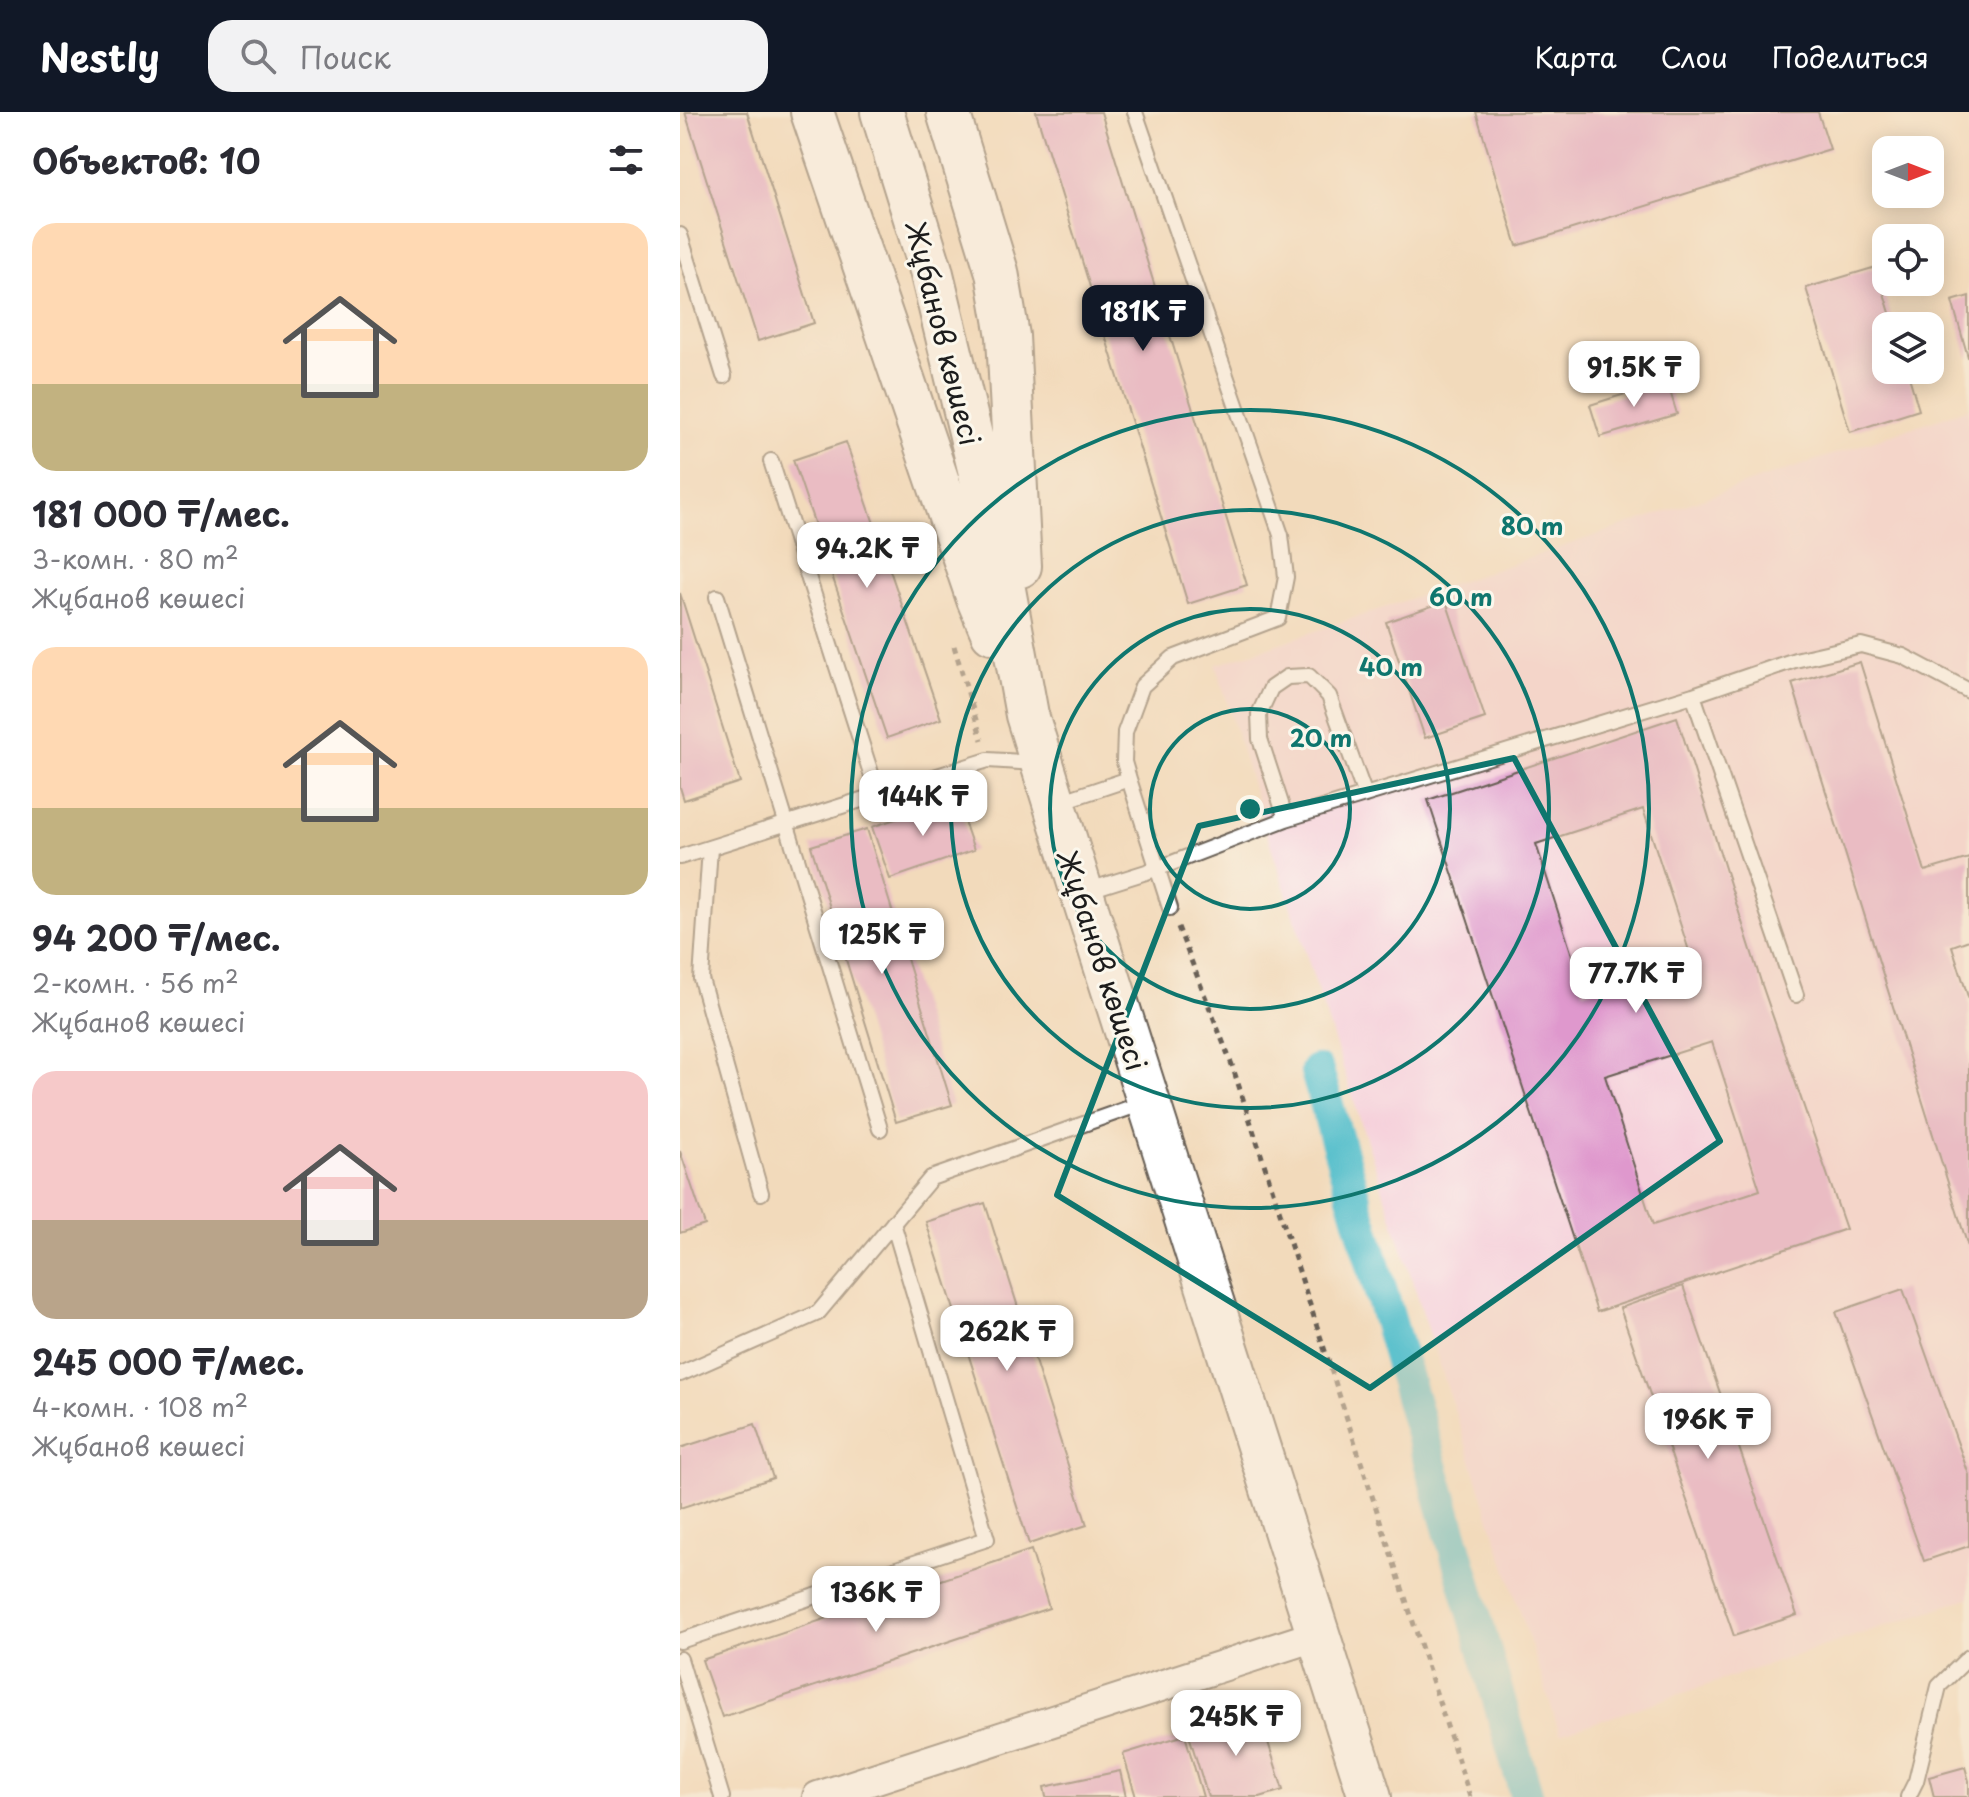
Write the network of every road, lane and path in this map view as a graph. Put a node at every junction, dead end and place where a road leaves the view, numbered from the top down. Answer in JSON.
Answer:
{"nodes":[{"id":1,"x":812,"y":112,"type":"edge"},
{"id":2,"x":882,"y":112,"type":"edge"},
{"id":3,"x":948,"y":112,"type":"edge"},
{"id":4,"x":1135,"y":112,"type":"edge"},
{"id":5,"x":680,"y":235,"type":"edge"},
{"id":6,"x":724,"y":376,"type":"dead end"},
{"id":7,"x":771,"y":461,"type":"dead end"},
{"id":8,"x":717,"y":597,"type":"dead end"},
{"id":9,"x":1969,"y":691,"type":"edge"},
{"id":10,"x":1693,"y":695,"type":"junction"},
{"id":11,"x":1027,"y":715,"type":"junction"},
{"id":12,"x":1042,"y":764,"type":"junction"},
{"id":13,"x":1129,"y":779,"type":"junction"},
{"id":14,"x":878,"y":795,"type":"junction"},
{"id":15,"x":1365,"y":795,"type":"junction"},
{"id":16,"x":1054,"y":804,"type":"junction"},
{"id":17,"x":1286,"y":819,"type":"junction"},
{"id":18,"x":787,"y":824,"type":"junction"},
{"id":19,"x":710,"y":848,"type":"junction"},
{"id":20,"x":680,"y":857,"type":"edge"},
{"id":21,"x":1159,"y":868,"type":"junction"},
{"id":22,"x":1082,"y":893,"type":"junction"},
{"id":23,"x":1170,"y":908,"type":"joint"},
{"id":24,"x":1796,"y":995,"type":"dead end"},
{"id":25,"x":1148,"y":1101,"type":"junction"},
{"id":26,"x":880,"y":1129,"type":"dead end"},
{"id":27,"x":761,"y":1193,"type":"dead end"},
{"id":28,"x":893,"y":1223,"type":"junction"},
{"id":29,"x":680,"y":1374,"type":"edge"},
{"id":30,"x":1318,"y":1635,"type":"junction"},
{"id":31,"x":680,"y":1641,"type":"edge"},
{"id":32,"x":1969,"y":1657,"type":"edge"},
{"id":33,"x":680,"y":1659,"type":"edge"},
{"id":34,"x":722,"y":1797,"type":"edge"},
{"id":35,"x":818,"y":1797,"type":"edge"},
{"id":36,"x":1370,"y":1797,"type":"edge"},
{"id":37,"x":1470,"y":1797,"type":"edge"},
{"id":38,"x":1908,"y":1797,"type":"edge"}],
"edges":[{"from":1,"to":11,"type":"main road"},
{"from":2,"to":11,"type":"main road","name":"Жұбанов көшесі"},
{"from":3,"to":11,"type":"main road"},
{"from":4,"to":13,"type":"lane"},
{"from":5,"to":6,"type":"lane"},
{"from":7,"to":14,"type":"lane"},
{"from":8,"to":18,"type":"lane"},
{"from":9,"to":10,"type":"lane"},
{"from":10,"to":15,"type":"lane"},
{"from":10,"to":24,"type":"lane"},
{"from":11,"to":12,"type":"main road","name":"Жұбанов көшесі"},
{"from":12,"to":14,"type":"lane"},
{"from":12,"to":16,"type":"main road","name":"Жұбанов көшесі"},
{"from":13,"to":16,"type":"lane"},
{"from":13,"to":21,"type":"lane"},
{"from":14,"to":18,"type":"lane"},
{"from":15,"to":17,"type":"lane"},
{"from":15,"to":17,"type":"lane"},
{"from":16,"to":22,"type":"main road","name":"Жұбанов көшесі"},
{"from":17,"to":21,"type":"lane"},
{"from":18,"to":19,"type":"lane"},
{"from":18,"to":26,"type":"lane"},
{"from":19,"to":20,"type":"lane"},
{"from":19,"to":27,"type":"lane"},
{"from":21,"to":22,"type":"lane"},
{"from":21,"to":23,"type":"lane"},
{"from":22,"to":25,"type":"main road","name":"Жұбанов көшесі"},
{"from":23,"to":37,"type":"path"},
{"from":25,"to":28,"type":"lane"},
{"from":25,"to":30,"type":"main road","name":"Жұбанов көшесі"},
{"from":28,"to":29,"type":"lane"},
{"from":28,"to":31,"type":"lane"},
{"from":30,"to":35,"type":"street"},
{"from":30,"to":36,"type":"main road","name":"Жұбанов көшесі"},
{"from":32,"to":38,"type":"lane"},
{"from":33,"to":34,"type":"lane"}]}
